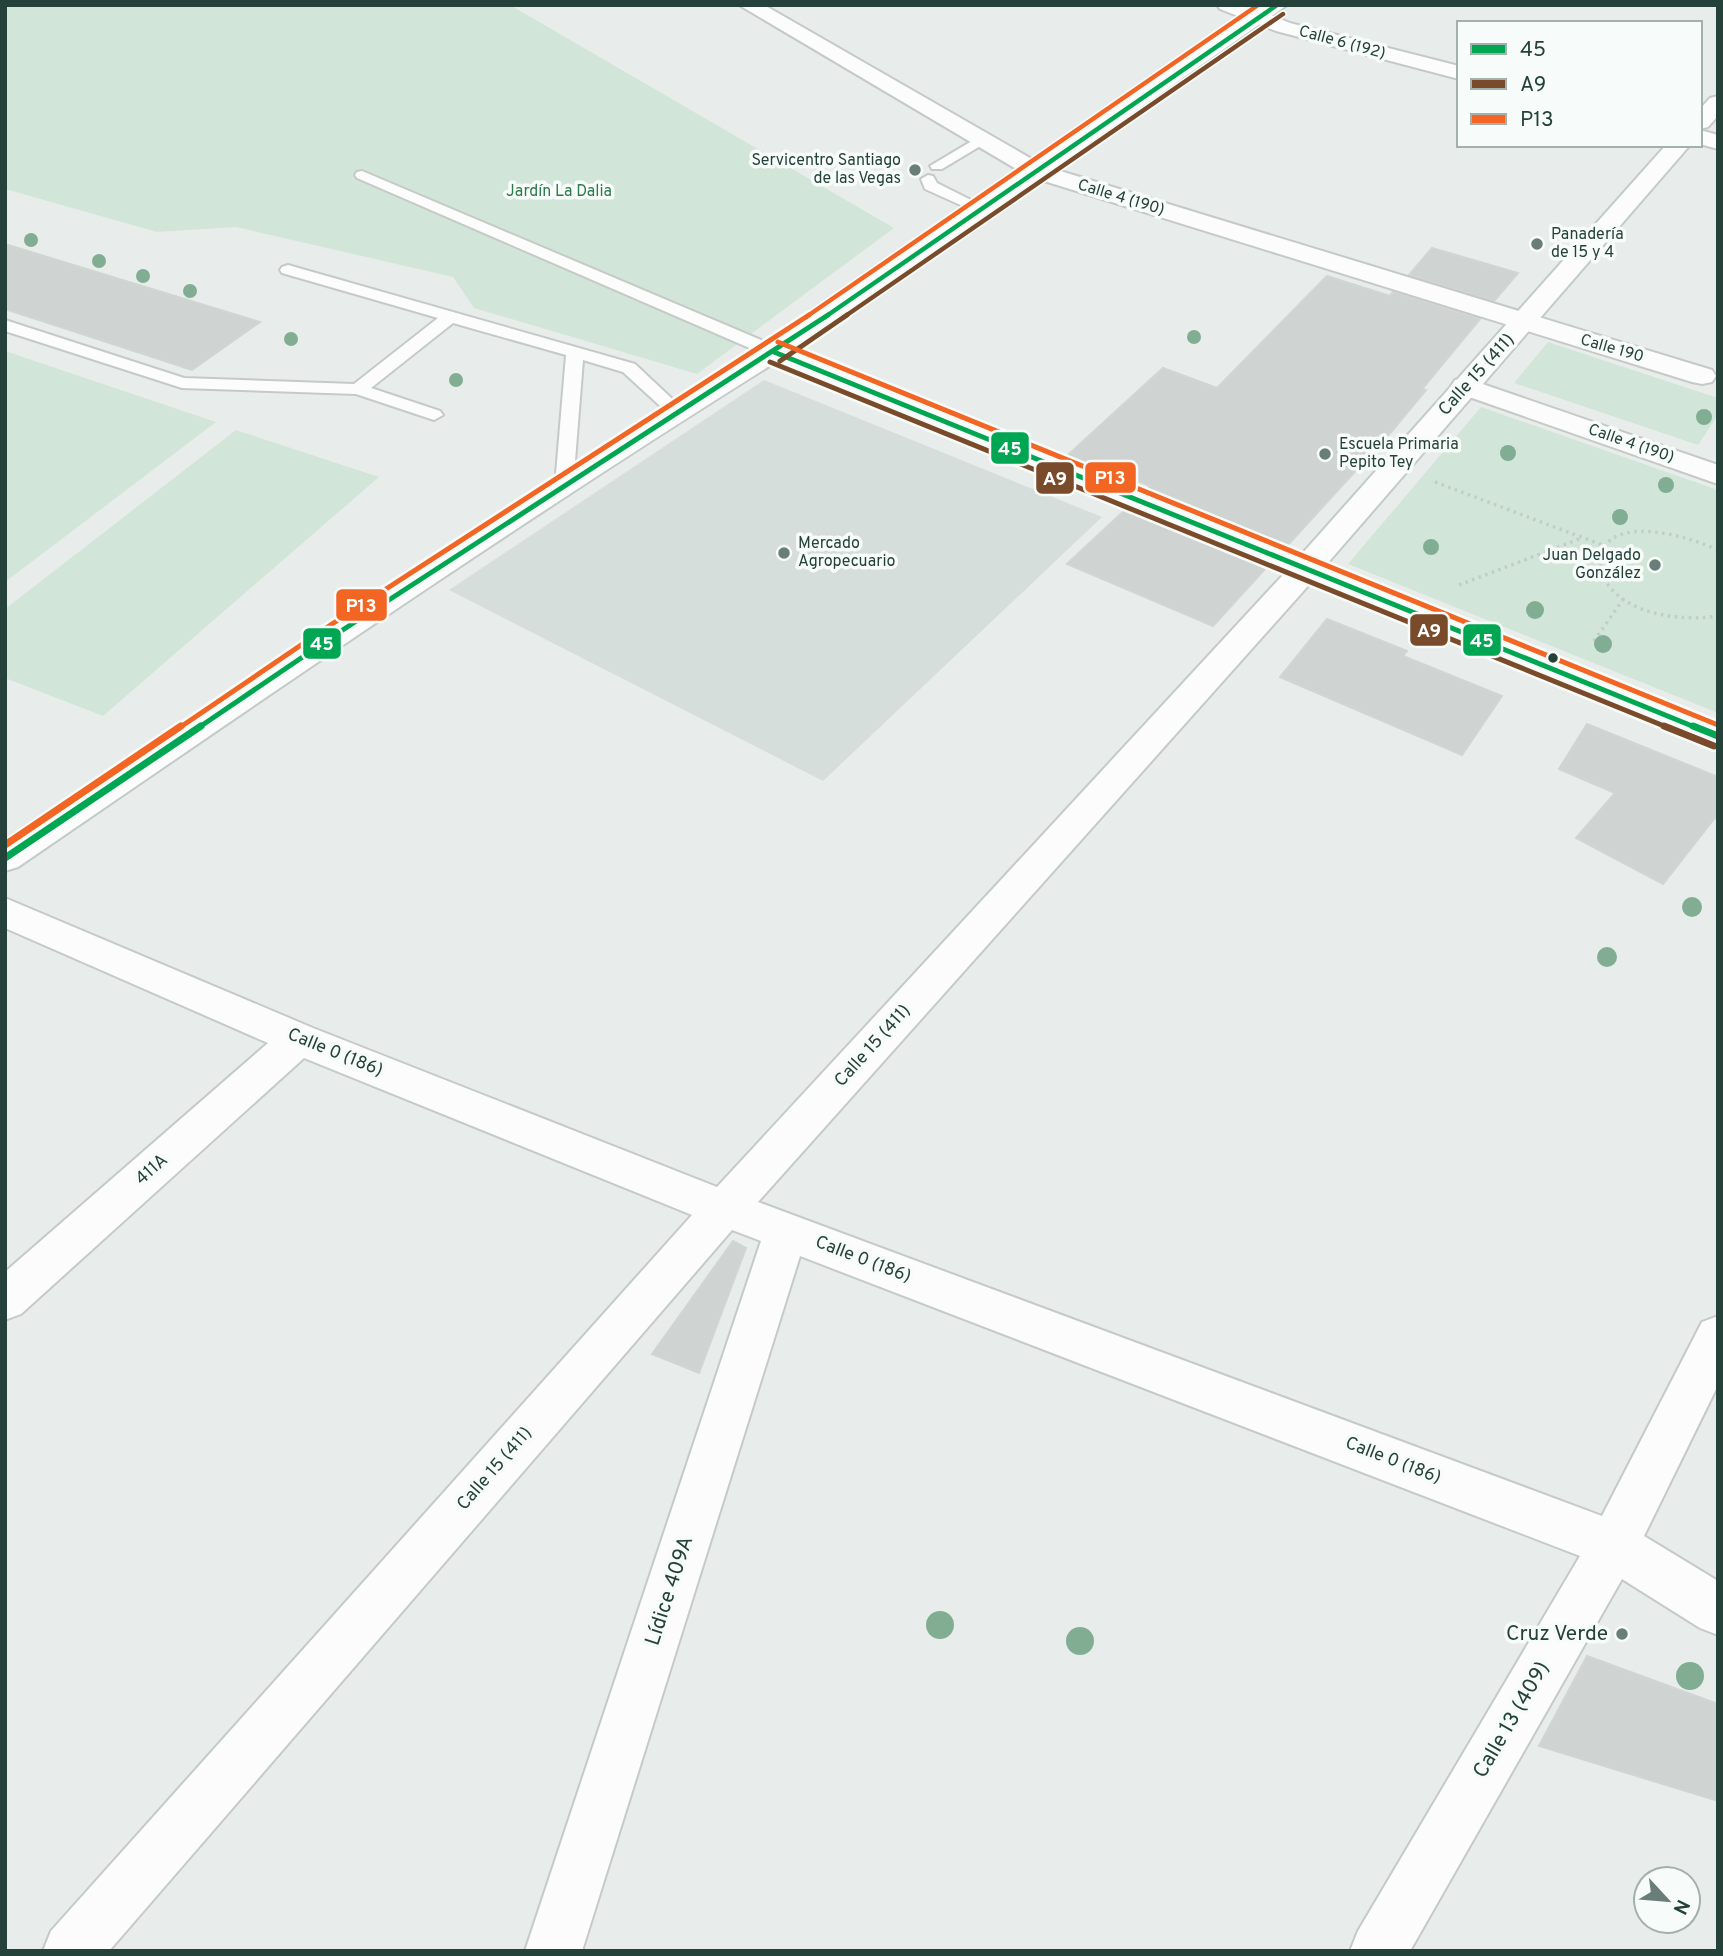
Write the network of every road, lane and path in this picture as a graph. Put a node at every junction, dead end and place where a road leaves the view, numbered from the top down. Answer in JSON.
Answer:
{"nodes":[{"id":1,"x":750,"y":5,"type":"edge"},
{"id":2,"x":1227,"y":5,"type":"edge"},
{"id":3,"x":1277,"y":5,"type":"edge"},
{"id":4,"x":1257,"y":19,"type":"junction"},
{"id":5,"x":1457,"y":73,"type":"edge"},
{"id":6,"x":1718,"y":103,"type":"edge"},
{"id":7,"x":1702,"y":120,"type":"edge"},
{"id":8,"x":982,"y":139,"type":"junction"},
{"id":9,"x":1677,"y":147,"type":"edge"},
{"id":10,"x":1036,"y":171,"type":"junction"},
{"id":11,"x":362,"y":175,"type":"dead end"},
{"id":12,"x":981,"y":209,"type":"junction"},
{"id":13,"x":288,"y":270,"type":"dead end"},
{"id":14,"x":450,"y":317,"type":"junction"},
{"id":15,"x":1523,"y":323,"type":"junction"},
{"id":16,"x":5,"y":325,"type":"edge"},
{"id":17,"x":774,"y":352,"type":"junction"},
{"id":18,"x":575,"y":353,"type":"junction"},
{"id":19,"x":1702,"y":376,"type":"dead end"},
{"id":20,"x":1465,"y":386,"type":"junction"},
{"id":21,"x":358,"y":389,"type":"junction"},
{"id":22,"x":677,"y":412,"type":"junction"},
{"id":23,"x":434,"y":415,"type":"dead end"},
{"id":24,"x":1440,"y":471,"type":"dead end"},
{"id":25,"x":1718,"y":475,"type":"edge"},
{"id":26,"x":564,"y":486,"type":"junction"},
{"id":27,"x":1583,"y":538,"type":"junction"},
{"id":28,"x":1605,"y":546,"type":"junction"},
{"id":29,"x":1718,"y":550,"type":"edge"},
{"id":30,"x":1305,"y":570,"type":"junction"},
{"id":31,"x":1453,"y":587,"type":"dead end"},
{"id":32,"x":1624,"y":598,"type":"junction"},
{"id":33,"x":1718,"y":616,"type":"edge"},
{"id":34,"x":1570,"y":675,"type":"junction"},
{"id":35,"x":1718,"y":736,"type":"edge"},
{"id":36,"x":5,"y":858,"type":"edge"},
{"id":37,"x":5,"y":912,"type":"edge"},
{"id":38,"x":299,"y":1039,"type":"junction"},
{"id":39,"x":724,"y":1209,"type":"junction"},
{"id":40,"x":786,"y":1231,"type":"junction"},
{"id":41,"x":5,"y":1300,"type":"edge"},
{"id":42,"x":1718,"y":1337,"type":"edge"},
{"id":43,"x":1614,"y":1545,"type":"junction"},
{"id":44,"x":1718,"y":1610,"type":"edge"},
{"id":45,"x":71,"y":1951,"type":"edge"},
{"id":46,"x":553,"y":1951,"type":"edge"},
{"id":47,"x":1378,"y":1951,"type":"edge"}],
"edges":[{"from":1,"to":8,"type":"street","name":"Calle 4 (190)"},
{"from":2,"to":4,"type":"street","name":"Calle 6 (192)"},
{"from":3,"to":4,"type":"street"},
{"from":4,"to":5,"type":"street","name":"Calle 6 (192)"},
{"from":4,"to":10,"type":"street"},
{"from":6,"to":7,"type":"street"},
{"from":8,"to":10,"type":"street","name":"Calle 4 (190)"},
{"from":8,"to":12,"type":"lane"},
{"from":9,"to":15,"type":"street","name":"Calle 15 (411)"},
{"from":10,"to":12,"type":"street"},
{"from":10,"to":15,"type":"street","name":"Calle 4 (190)"},
{"from":11,"to":17,"type":"lane"},
{"from":12,"to":17,"type":"street"},
{"from":13,"to":14,"type":"lane"},
{"from":14,"to":18,"type":"lane"},
{"from":14,"to":21,"type":"lane"},
{"from":15,"to":19,"type":"street","name":"Calle 190"},
{"from":15,"to":20,"type":"street","name":"Calle 15 (411)"},
{"from":16,"to":21,"type":"lane"},
{"from":17,"to":22,"type":"street"},
{"from":17,"to":30,"type":"street"},
{"from":18,"to":22,"type":"lane"},
{"from":18,"to":26,"type":"lane"},
{"from":20,"to":25,"type":"street","name":"Calle 4 (190)"},
{"from":20,"to":30,"type":"street","name":"Calle 15 (411)"},
{"from":21,"to":23,"type":"lane"},
{"from":22,"to":26,"type":"street"},
{"from":24,"to":27,"type":"path"},
{"from":26,"to":36,"type":"street"},
{"from":27,"to":28,"type":"path"},
{"from":27,"to":31,"type":"path"},
{"from":28,"to":29,"type":"path"},
{"from":28,"to":32,"type":"path"},
{"from":30,"to":34,"type":"street"},
{"from":30,"to":39,"type":"street","name":"Calle 15 (411)"},
{"from":32,"to":33,"type":"path"},
{"from":32,"to":34,"type":"path"},
{"from":34,"to":35,"type":"street"},
{"from":37,"to":38,"type":"street","name":"Calle 0 (186)"},
{"from":38,"to":39,"type":"street","name":"Calle 0 (186)"},
{"from":38,"to":41,"type":"street","name":"411A"},
{"from":39,"to":40,"type":"street","name":"Calle 0 (186)"},
{"from":39,"to":45,"type":"street","name":"Calle 15 (411)"},
{"from":40,"to":43,"type":"street","name":"Calle 0 (186)"},
{"from":40,"to":46,"type":"street","name":"Lídice 409A"},
{"from":42,"to":43,"type":"street","name":"Calle 13 (409)"},
{"from":43,"to":44,"type":"street","name":"Calle 0 (186)"},
{"from":43,"to":47,"type":"street","name":"Calle 13 (409)"}]}
